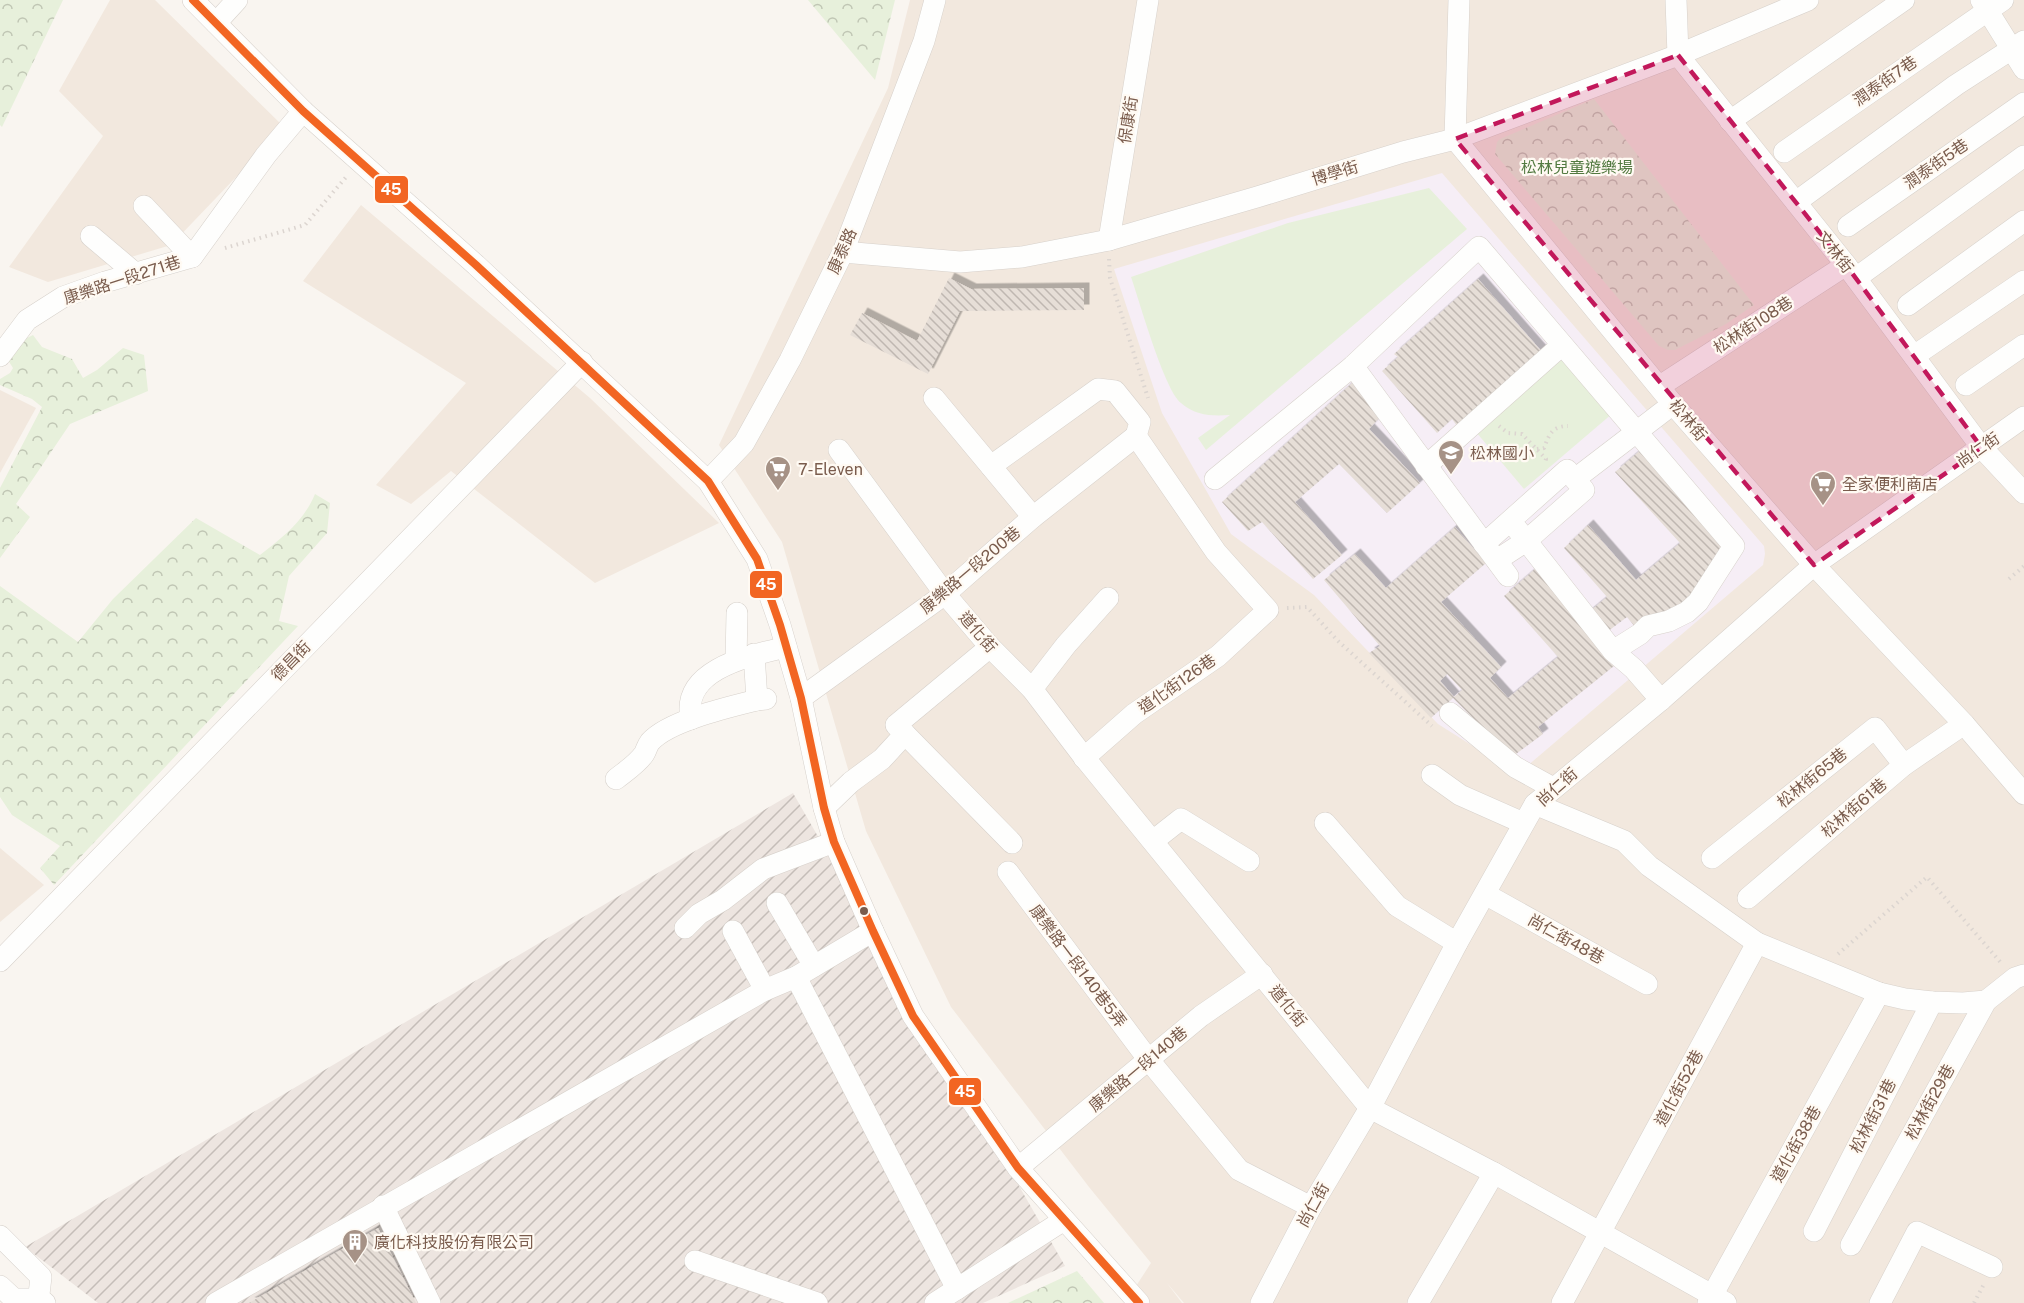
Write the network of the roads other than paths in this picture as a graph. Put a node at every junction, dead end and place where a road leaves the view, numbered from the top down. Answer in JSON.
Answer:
{"nodes":[{"id":1,"x":193,"y":0,"type":"edge"},
{"id":2,"x":237,"y":0,"type":"edge"},
{"id":3,"x":935,"y":0,"type":"edge"},
{"id":4,"x":1148,"y":0,"type":"edge"},
{"id":5,"x":1459,"y":0,"type":"edge"},
{"id":6,"x":1676,"y":0,"type":"edge"},
{"id":7,"x":1808,"y":0,"type":"edge"},
{"id":8,"x":1904,"y":0,"type":"edge"},
{"id":9,"x":1990,"y":3,"type":"edge"},
{"id":10,"x":216,"y":23,"type":"junction"},
{"id":11,"x":2018,"y":45,"type":"edge"},
{"id":12,"x":1678,"y":55,"type":"junction"},
{"id":13,"x":2024,"y":69,"type":"edge"},
{"id":14,"x":2024,"y":103,"type":"edge"},
{"id":15,"x":303,"y":111,"type":"junction"},
{"id":16,"x":1730,"y":121,"type":"junction"},
{"id":17,"x":1455,"y":139,"type":"junction"},
{"id":18,"x":1784,"y":152,"type":"dead end"},
{"id":19,"x":2024,"y":156,"type":"edge"},
{"id":20,"x":1796,"y":202,"type":"junction"},
{"id":21,"x":144,"y":206,"type":"dead end"},
{"id":22,"x":2024,"y":221,"type":"edge"},
{"id":23,"x":1848,"y":226,"type":"dead end"},
{"id":24,"x":91,"y":236,"type":"dead end"},
{"id":25,"x":1108,"y":240,"type":"junction"},
{"id":26,"x":843,"y":252,"type":"junction"},
{"id":27,"x":192,"y":257,"type":"junction"},
{"id":28,"x":1851,"y":271,"type":"junction"},
{"id":29,"x":136,"y":274,"type":"junction"},
{"id":30,"x":2024,"y":281,"type":"edge"},
{"id":31,"x":1908,"y":305,"type":"dead end"},
{"id":32,"x":1562,"y":345,"type":"junction"},
{"id":33,"x":2024,"y":345,"type":"edge"},
{"id":34,"x":0,"y":356,"type":"edge"},
{"id":35,"x":1914,"y":356,"type":"junction"},
{"id":36,"x":582,"y":362,"type":"junction"},
{"id":37,"x":1353,"y":366,"type":"junction"},
{"id":38,"x":1966,"y":385,"type":"dead end"},
{"id":39,"x":1660,"y":386,"type":"junction"},
{"id":40,"x":934,"y":398,"type":"dead end"},
{"id":41,"x":1673,"y":404,"type":"junction"},
{"id":42,"x":2024,"y":417,"type":"edge"},
{"id":43,"x":1637,"y":432,"type":"junction"},
{"id":44,"x":1136,"y":436,"type":"junction"},
{"id":45,"x":1982,"y":448,"type":"junction"},
{"id":46,"x":839,"y":450,"type":"dead end"},
{"id":47,"x":991,"y":466,"type":"junction"},
{"id":48,"x":1426,"y":466,"type":"junction"},
{"id":49,"x":1215,"y":479,"type":"dead end"},
{"id":50,"x":1575,"y":479,"type":"junction"},
{"id":51,"x":708,"y":482,"type":"junction"},
{"id":52,"x":2024,"y":493,"type":"edge"},
{"id":53,"x":1033,"y":517,"type":"junction"},
{"id":54,"x":1510,"y":521,"type":"junction"},
{"id":55,"x":1526,"y":541,"type":"junction"},
{"id":56,"x":1497,"y":560,"type":"junction"},
{"id":57,"x":1814,"y":565,"type":"junction"},
{"id":58,"x":945,"y":594,"type":"junction"},
{"id":59,"x":1108,"y":598,"type":"dead end"},
{"id":60,"x":737,"y":613,"type":"dead end"},
{"id":61,"x":786,"y":647,"type":"junction"},
{"id":62,"x":990,"y":647,"type":"junction"},
{"id":63,"x":1613,"y":651,"type":"junction"},
{"id":64,"x":745,"y":657,"type":"junction"},
{"id":65,"x":1032,"y":689,"type":"junction"},
{"id":66,"x":801,"y":698,"type":"junction"},
{"id":67,"x":1661,"y":700,"type":"junction"},
{"id":68,"x":691,"y":719,"type":"junction"},
{"id":69,"x":1443,"y":721,"type":"road end"},
{"id":70,"x":1964,"y":724,"type":"junction"},
{"id":71,"x":905,"y":734,"type":"junction"},
{"id":72,"x":1084,"y":758,"type":"junction"},
{"id":73,"x":1904,"y":765,"type":"junction"},
{"id":74,"x":1432,"y":775,"type":"dead end"},
{"id":75,"x":616,"y":779,"type":"dead end"},
{"id":76,"x":1553,"y":788,"type":"junction"},
{"id":77,"x":2024,"y":794,"type":"edge"},
{"id":78,"x":1535,"y":804,"type":"junction"},
{"id":79,"x":824,"y":808,"type":"junction"},
{"id":80,"x":1325,"y":823,"type":"dead end"},
{"id":81,"x":1523,"y":823,"type":"junction"},
{"id":82,"x":1153,"y":841,"type":"junction"},
{"id":83,"x":834,"y":842,"type":"junction"},
{"id":84,"x":1012,"y":843,"type":"dead end"},
{"id":85,"x":1712,"y":858,"type":"dead end"},
{"id":86,"x":1249,"y":861,"type":"dead end"},
{"id":87,"x":1008,"y":872,"type":"dead end"},
{"id":88,"x":1485,"y":894,"type":"junction"},
{"id":89,"x":1748,"y":898,"type":"dead end"},
{"id":90,"x":777,"y":903,"type":"dead end"},
{"id":91,"x":685,"y":928,"type":"dead end"},
{"id":92,"x":733,"y":931,"type":"dead end"},
{"id":93,"x":873,"y":932,"type":"junction"},
{"id":94,"x":1457,"y":943,"type":"junction"},
{"id":95,"x":1757,"y":943,"type":"junction"},
{"id":96,"x":0,"y":960,"type":"edge"},
{"id":97,"x":814,"y":966,"type":"junction"},
{"id":98,"x":1262,"y":974,"type":"junction"},
{"id":99,"x":2019,"y":976,"type":"edge"},
{"id":100,"x":796,"y":977,"type":"junction"},
{"id":101,"x":1647,"y":984,"type":"dead end"},
{"id":102,"x":765,"y":990,"type":"junction"},
{"id":103,"x":1879,"y":993,"type":"junction"},
{"id":104,"x":1986,"y":1000,"type":"junction"},
{"id":105,"x":1932,"y":1002,"type":"junction"},
{"id":106,"x":1148,"y":1059,"type":"junction"},
{"id":107,"x":1370,"y":1108,"type":"junction"},
{"id":108,"x":1018,"y":1168,"type":"junction"},
{"id":109,"x":1494,"y":1173,"type":"junction"},
{"id":110,"x":383,"y":1206,"type":"junction"},
{"id":111,"x":1311,"y":1207,"type":"junction"},
{"id":112,"x":1064,"y":1220,"type":"junction"},
{"id":113,"x":1814,"y":1231,"type":"dead end"},
{"id":114,"x":1601,"y":1234,"type":"junction"},
{"id":115,"x":0,"y":1236,"type":"edge"},
{"id":116,"x":1851,"y":1245,"type":"dead end"},
{"id":117,"x":695,"y":1261,"type":"dead end"},
{"id":118,"x":1992,"y":1267,"type":"dead end"},
{"id":119,"x":0,"y":1286,"type":"edge"},
{"id":120,"x":957,"y":1289,"type":"junction"},
{"id":121,"x":1715,"y":1300,"type":"edge"},
{"id":122,"x":41,"y":1302,"type":"edge"},
{"id":123,"x":216,"y":1303,"type":"edge"},
{"id":124,"x":430,"y":1303,"type":"edge"},
{"id":125,"x":817,"y":1303,"type":"edge"},
{"id":126,"x":935,"y":1303,"type":"edge"},
{"id":127,"x":1139,"y":1303,"type":"edge"},
{"id":128,"x":1261,"y":1303,"type":"edge"},
{"id":129,"x":1418,"y":1303,"type":"edge"},
{"id":130,"x":1562,"y":1303,"type":"edge"},
{"id":131,"x":1880,"y":1303,"type":"edge"}],
"edges":[{"from":1,"to":10,"type":"street"},
{"from":2,"to":10,"type":"street"},
{"from":3,"to":26,"type":"street","name":"康泰路"},
{"from":4,"to":25,"type":"street","name":"保康街"},
{"from":5,"to":17,"type":"street"},
{"from":6,"to":12,"type":"street"},
{"from":7,"to":12,"type":"street","name":"博學街"},
{"from":8,"to":16,"type":"street"},
{"from":9,"to":11,"type":"street"},
{"from":9,"to":18,"type":"street","name":"潤泰街7巷"},
{"from":10,"to":15,"type":"street"},
{"from":11,"to":13,"type":"street"},
{"from":11,"to":20,"type":"street"},
{"from":12,"to":16,"type":"street","name":"文林街"},
{"from":12,"to":17,"type":"street","name":"博學街"},
{"from":14,"to":23,"type":"street","name":"潤泰街5巷"},
{"from":15,"to":27,"type":"street","name":"康樂路一段271巷"},
{"from":15,"to":36,"type":"street"},
{"from":16,"to":20,"type":"street","name":"文林街"},
{"from":17,"to":25,"type":"street","name":"博學街"},
{"from":17,"to":39,"type":"street","name":"松林街"},
{"from":19,"to":28,"type":"street","name":"松林街108巷"},
{"from":20,"to":28,"type":"street","name":"文林街"},
{"from":21,"to":27,"type":"street"},
{"from":22,"to":31,"type":"street"},
{"from":24,"to":29,"type":"street"},
{"from":25,"to":26,"type":"street","name":"博學街"},
{"from":26,"to":51,"type":"street","name":"康泰路"},
{"from":27,"to":29,"type":"street","name":"康樂路一段271巷"},
{"from":28,"to":35,"type":"street","name":"文林街"},
{"from":28,"to":39,"type":"street","name":"松林街108巷"},
{"from":29,"to":34,"type":"street","name":"康樂路一段271巷"},
{"from":30,"to":35,"type":"street"},
{"from":32,"to":37,"type":"street"},
{"from":32,"to":43,"type":"street"},
{"from":32,"to":48,"type":"street"},
{"from":33,"to":38,"type":"street"},
{"from":35,"to":45,"type":"street","name":"文林街"},
{"from":36,"to":51,"type":"street"},
{"from":36,"to":96,"type":"street","name":"德昌街"},
{"from":37,"to":48,"type":"street"},
{"from":37,"to":49,"type":"street"},
{"from":39,"to":41,"type":"street","name":"松林街"},
{"from":40,"to":47,"type":"street"},
{"from":41,"to":43,"type":"street"},
{"from":41,"to":57,"type":"street","name":"松林街"},
{"from":42,"to":45,"type":"street","name":"尚仁街"},
{"from":43,"to":50,"type":"street"},
{"from":43,"to":63,"type":"street"},
{"from":44,"to":47,"type":"street"},
{"from":44,"to":53,"type":"street","name":"康樂路一段200巷"},
{"from":44,"to":72,"type":"street","name":"道化街126巷"},
{"from":45,"to":52,"type":"street","name":"文林街"},
{"from":45,"to":57,"type":"street","name":"尚仁街"},
{"from":46,"to":58,"type":"street","name":"道化街"},
{"from":47,"to":53,"type":"street"},
{"from":48,"to":56,"type":"street"},
{"from":50,"to":54,"type":"street"},
{"from":50,"to":55,"type":"street"},
{"from":51,"to":61,"type":"street"},
{"from":53,"to":58,"type":"street","name":"康樂路一段200巷"},
{"from":54,"to":55,"type":"street"},
{"from":54,"to":56,"type":"street"},
{"from":55,"to":56,"type":"street"},
{"from":55,"to":63,"type":"street"},
{"from":57,"to":67,"type":"street","name":"尚仁街"},
{"from":57,"to":70,"type":"street","name":"松林街"},
{"from":58,"to":62,"type":"street","name":"道化街"},
{"from":58,"to":66,"type":"street","name":"康樂路一段200巷"},
{"from":59,"to":65,"type":"street"},
{"from":60,"to":64,"type":"street"},
{"from":61,"to":64,"type":"street"},
{"from":61,"to":66,"type":"street"},
{"from":62,"to":65,"type":"street","name":"道化街"},
{"from":62,"to":71,"type":"street"},
{"from":63,"to":67,"type":"street"},
{"from":64,"to":68,"type":"street"},
{"from":64,"to":68,"type":"street"},
{"from":65,"to":72,"type":"street","name":"道化街"},
{"from":66,"to":79,"type":"street"},
{"from":67,"to":76,"type":"street","name":"尚仁街"},
{"from":68,"to":75,"type":"street"},
{"from":69,"to":76,"type":"street"},
{"from":70,"to":73,"type":"street","name":"松林街61巷"},
{"from":70,"to":77,"type":"street","name":"松林街"},
{"from":71,"to":79,"type":"street"},
{"from":71,"to":84,"type":"street"},
{"from":72,"to":82,"type":"street","name":"道化街"},
{"from":73,"to":85,"type":"street","name":"松林街65巷"},
{"from":73,"to":89,"type":"street","name":"松林街61巷"},
{"from":74,"to":81,"type":"street"},
{"from":76,"to":78,"type":"street","name":"尚仁街"},
{"from":78,"to":81,"type":"street","name":"尚仁街"},
{"from":78,"to":95,"type":"street"},
{"from":79,"to":83,"type":"street"},
{"from":80,"to":94,"type":"street"},
{"from":81,"to":88,"type":"street","name":"尚仁街"},
{"from":82,"to":86,"type":"street"},
{"from":82,"to":98,"type":"street","name":"道化街"},
{"from":83,"to":91,"type":"street"},
{"from":83,"to":93,"type":"street"},
{"from":87,"to":106,"type":"street","name":"康樂路一段140巷5弄"},
{"from":88,"to":94,"type":"street","name":"尚仁街"},
{"from":88,"to":101,"type":"street","name":"尚仁街48巷"},
{"from":90,"to":97,"type":"street"},
{"from":92,"to":102,"type":"street"},
{"from":93,"to":97,"type":"street"},
{"from":93,"to":108,"type":"street"},
{"from":94,"to":107,"type":"street","name":"尚仁街"},
{"from":95,"to":103,"type":"street"},
{"from":95,"to":114,"type":"street","name":"道化街52巷"},
{"from":97,"to":100,"type":"street"},
{"from":98,"to":106,"type":"street","name":"康樂路一段140巷"},
{"from":98,"to":107,"type":"street","name":"道化街"},
{"from":99,"to":104,"type":"street","name":"松林街29巷"},
{"from":100,"to":102,"type":"street"},
{"from":100,"to":120,"type":"street"},
{"from":102,"to":110,"type":"street"},
{"from":103,"to":105,"type":"street"},
{"from":103,"to":121,"type":"street","name":"道化街38巷"},
{"from":104,"to":105,"type":"street"},
{"from":104,"to":116,"type":"street","name":"松林街29巷"},
{"from":105,"to":113,"type":"street","name":"松林街31巷"},
{"from":106,"to":108,"type":"street","name":"康樂路一段140巷"},
{"from":106,"to":111,"type":"street","name":"康樂路一段140巷5弄"},
{"from":107,"to":109,"type":"street","name":"道化街"},
{"from":107,"to":111,"type":"street","name":"尚仁街"},
{"from":108,"to":112,"type":"street"},
{"from":109,"to":114,"type":"street","name":"道化街"},
{"from":109,"to":129,"type":"street"},
{"from":110,"to":123,"type":"street"},
{"from":110,"to":124,"type":"street"},
{"from":111,"to":128,"type":"street","name":"尚仁街"},
{"from":112,"to":120,"type":"street"},
{"from":112,"to":127,"type":"street"},
{"from":114,"to":121,"type":"street","name":"道化街"},
{"from":114,"to":130,"type":"street","name":"道化街52巷"},
{"from":115,"to":122,"type":"street"},
{"from":117,"to":125,"type":"street"},
{"from":118,"to":131,"type":"street"},
{"from":119,"to":122,"type":"street"},
{"from":120,"to":126,"type":"street"}]}
